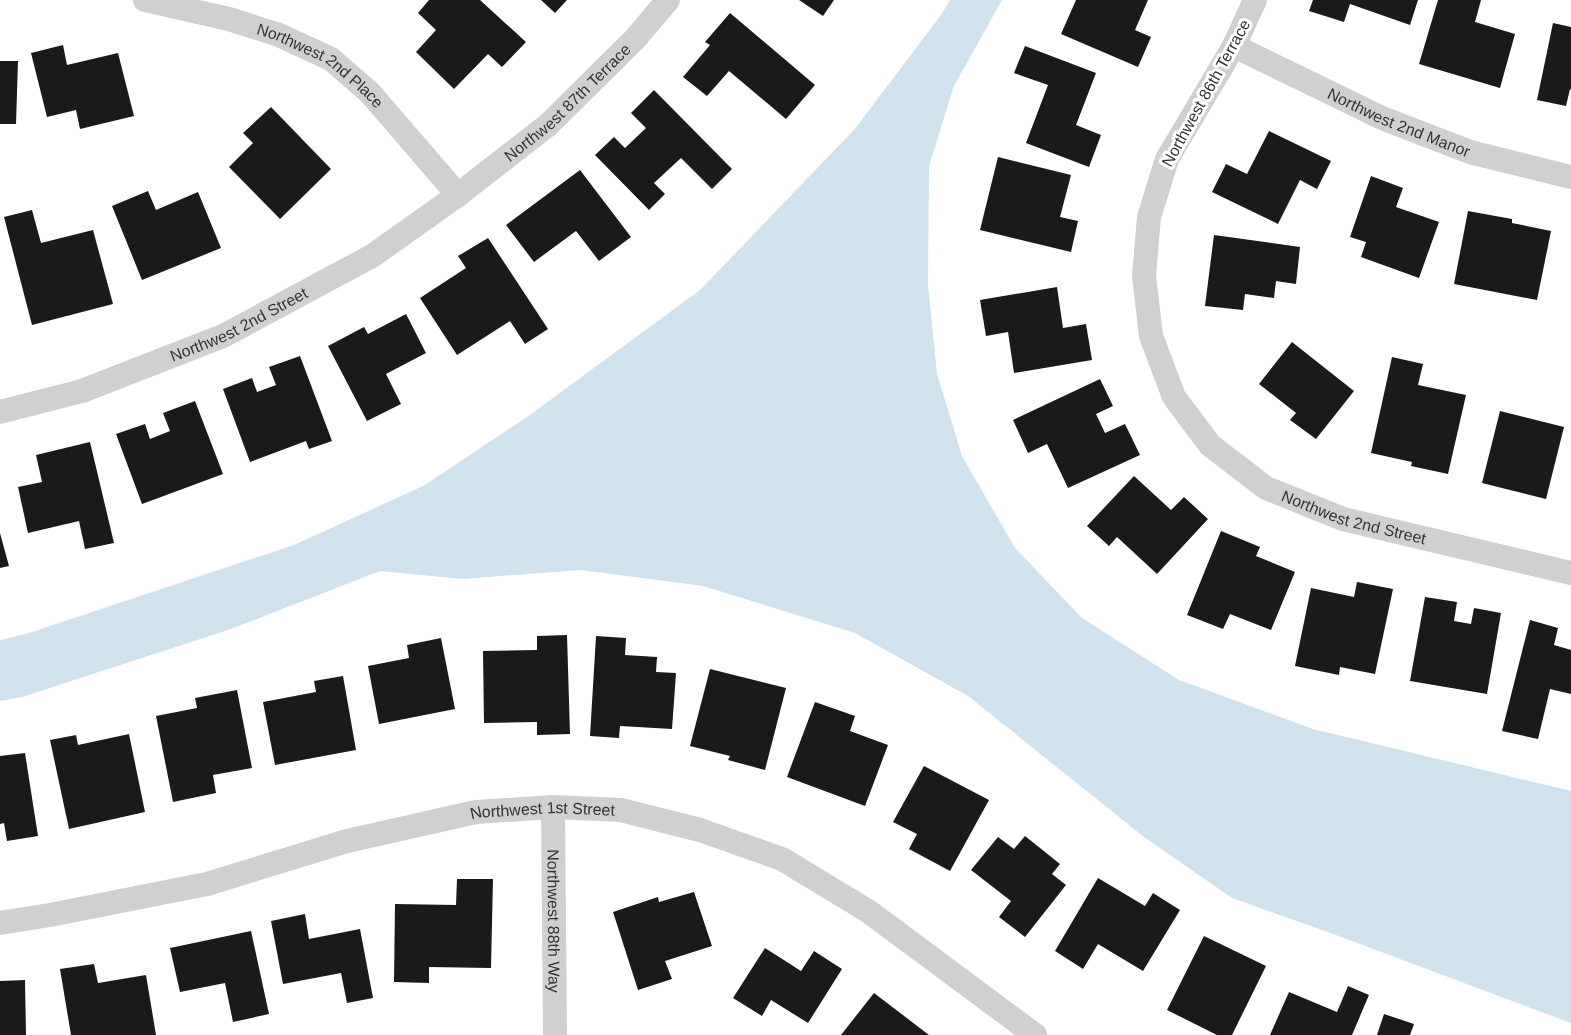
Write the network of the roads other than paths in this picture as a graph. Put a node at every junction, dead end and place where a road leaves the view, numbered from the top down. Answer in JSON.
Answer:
{"nodes":[{"id":1,"x":145,"y":0,"type":"edge"},
{"id":2,"x":669,"y":0,"type":"edge"},
{"id":3,"x":1256,"y":0,"type":"edge"},
{"id":4,"x":1234,"y":46,"type":"junction"},
{"id":5,"x":1571,"y":177,"type":"edge"},
{"id":6,"x":458,"y":195,"type":"junction"},
{"id":7,"x":1174,"y":397,"type":"joint"},
{"id":8,"x":0,"y":412,"type":"edge"},
{"id":9,"x":1571,"y":573,"type":"edge"},
{"id":10,"x":553,"y":807,"type":"junction"},
{"id":11,"x":0,"y":923,"type":"edge"},
{"id":12,"x":555,"y":1035,"type":"edge"},
{"id":13,"x":1035,"y":1035,"type":"edge"}],
"edges":[{"from":1,"to":6,"type":"street","name":"Northwest 2nd Place"},
{"from":2,"to":6,"type":"street","name":"Northwest 87th Terrace"},
{"from":3,"to":4,"type":"street","name":"Northwest 86th Terrace"},
{"from":4,"to":5,"type":"street","name":"Northwest 2nd Manor"},
{"from":4,"to":7,"type":"street","name":"Northwest 86th Terrace"},
{"from":6,"to":8,"type":"street","name":"Northwest 2nd Street"},
{"from":7,"to":9,"type":"street","name":"Northwest 2nd Street"},
{"from":10,"to":11,"type":"street","name":"Northwest 1st Street"},
{"from":10,"to":12,"type":"street","name":"Northwest 88th Way"},
{"from":10,"to":13,"type":"street","name":"Northwest 1st Street"}]}
